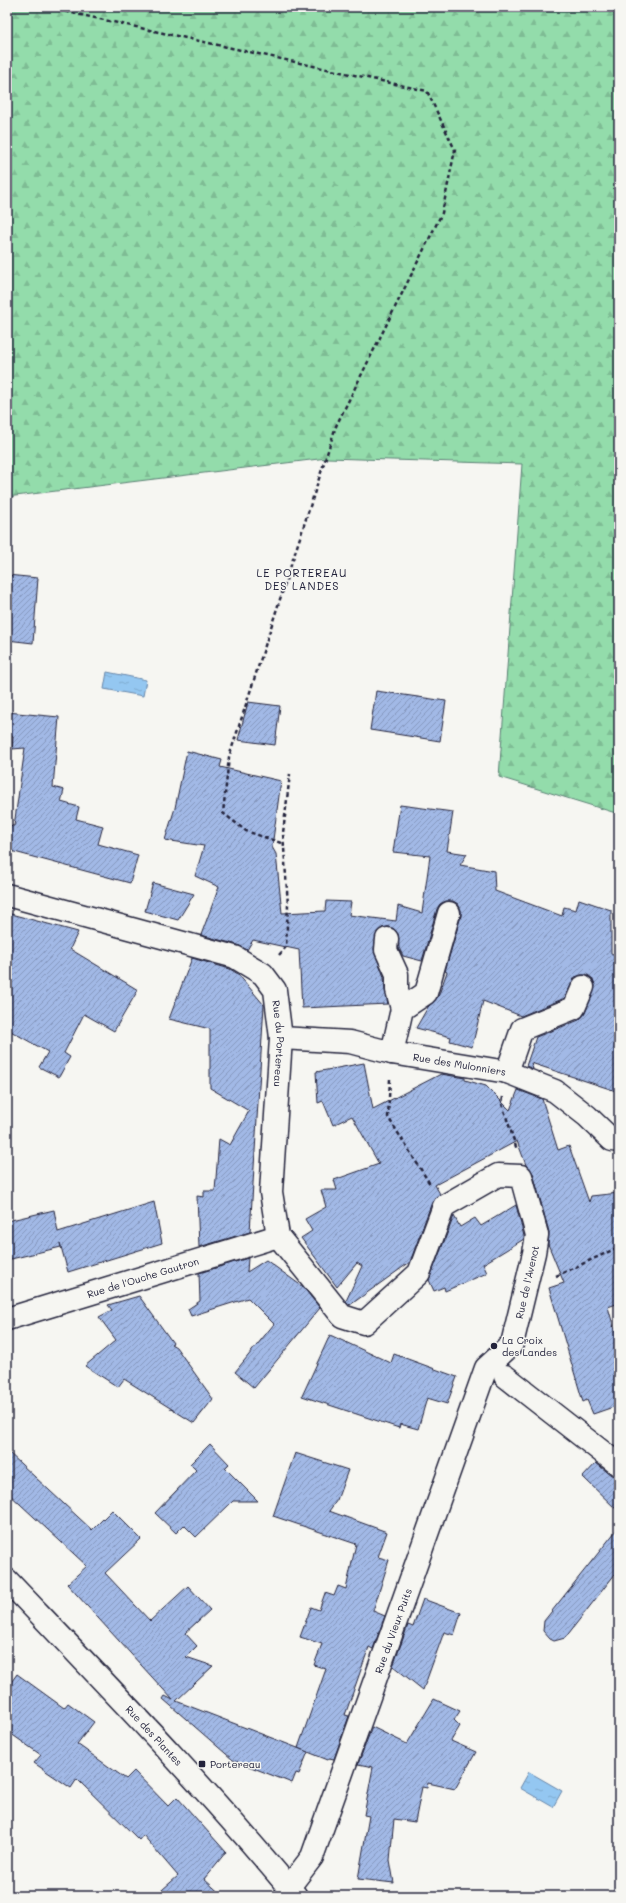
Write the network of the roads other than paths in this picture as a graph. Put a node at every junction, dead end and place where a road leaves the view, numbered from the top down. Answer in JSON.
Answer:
{"nodes":[{"id":1,"x":7,"y":895,"type":"edge"},
{"id":2,"x":449,"y":912,"type":"dead end"},
{"id":3,"x":387,"y":939,"type":"dead end"},
{"id":4,"x":583,"y":987,"type":"dead end"},
{"id":5,"x":402,"y":1009,"type":"junction"},
{"id":6,"x":281,"y":1038,"type":"junction"},
{"id":7,"x":392,"y":1053,"type":"junction"},
{"id":8,"x":507,"y":1072,"type":"junction"},
{"id":9,"x":619,"y":1141,"type":"edge"},
{"id":10,"x":278,"y":1236,"type":"junction"},
{"id":11,"x":7,"y":1318,"type":"edge"},
{"id":12,"x":364,"y":1323,"type":"joint"},
{"id":13,"x":486,"y":1368,"type":"joint"},
{"id":14,"x":506,"y":1376,"type":"dead end"},
{"id":15,"x":619,"y":1465,"type":"edge"},
{"id":16,"x":7,"y":1580,"type":"edge"},
{"id":17,"x":293,"y":1892,"type":"edge"}],
"edges":[{"from":1,"to":6,"type":"street","name":"Rue du Portereau"},
{"from":2,"to":5,"type":"street"},
{"from":3,"to":5,"type":"street"},
{"from":4,"to":8,"type":"street"},
{"from":5,"to":7,"type":"street"},
{"from":6,"to":7,"type":"street","name":"Rue des Mulonniers"},
{"from":6,"to":10,"type":"street","name":"Rue du Portereau"},
{"from":7,"to":8,"type":"street","name":"Rue des Mulonniers"},
{"from":8,"to":9,"type":"street","name":"Rue des Mulonniers"},
{"from":10,"to":11,"type":"street","name":"Rue de l'Ouche Gautron"},
{"from":10,"to":12,"type":"street","name":"Rue du Portereau"},
{"from":12,"to":13,"type":"street","name":"Rue de l'Avenot"},
{"from":13,"to":17,"type":"street","name":"Rue du Vieux Puits"},
{"from":14,"to":15,"type":"street"},
{"from":16,"to":17,"type":"street","name":"Rue des Plantes"}]}
